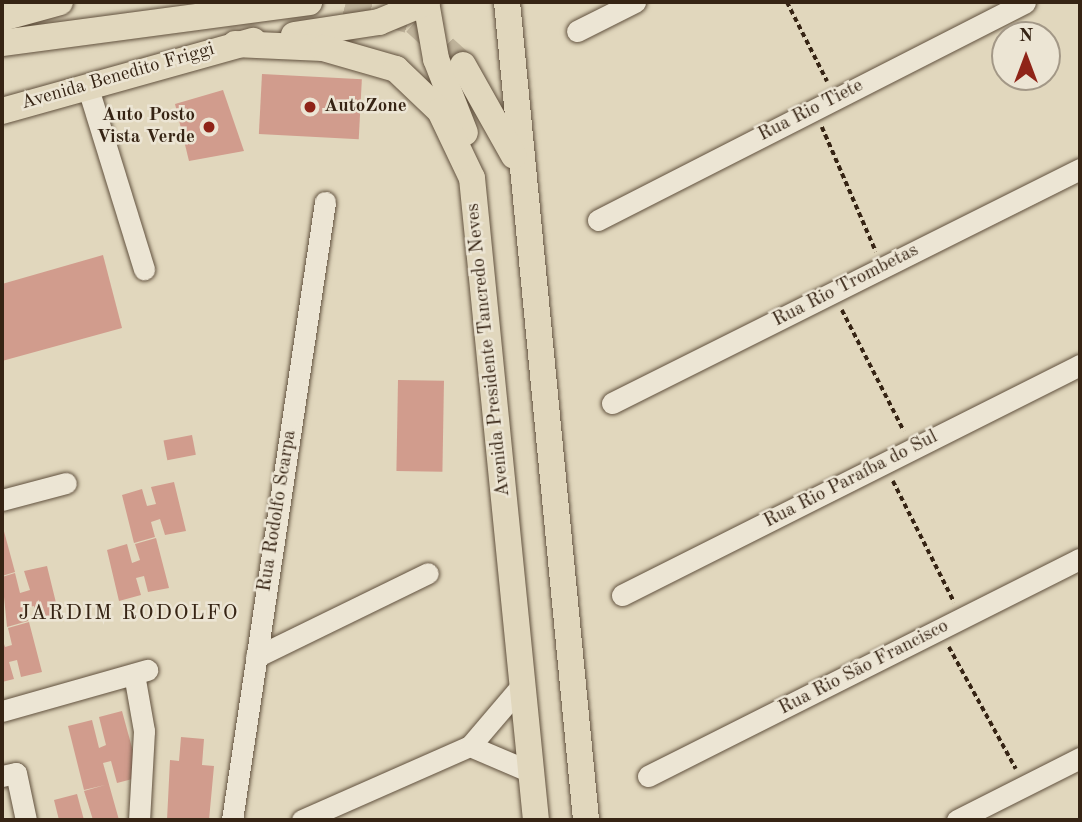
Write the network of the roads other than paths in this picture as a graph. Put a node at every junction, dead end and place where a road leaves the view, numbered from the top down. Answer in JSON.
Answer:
{"nodes":[{"id":1,"x":60,"y":2,"type":"edge"},
{"id":2,"x":309,"y":2,"type":"edge"},
{"id":3,"x":427,"y":2,"type":"edge"},
{"id":4,"x":507,"y":2,"type":"edge"},
{"id":5,"x":635,"y":2,"type":"edge"},
{"id":6,"x":1025,"y":2,"type":"edge"},
{"id":7,"x":2,"y":18,"type":"edge"},
{"id":8,"x":577,"y":31,"type":"dead end"},
{"id":9,"x":2,"y":43,"type":"edge"},
{"id":10,"x":234,"y":44,"type":"junction"},
{"id":11,"x":463,"y":65,"type":"tunnel mouth"},
{"id":12,"x":87,"y":85,"type":"junction"},
{"id":13,"x":2,"y":111,"type":"edge"},
{"id":14,"x":518,"y":163,"type":"junction"},
{"id":15,"x":1080,"y":169,"type":"edge"},
{"id":16,"x":472,"y":178,"type":"junction"},
{"id":17,"x":325,"y":202,"type":"dead end"},
{"id":18,"x":598,"y":220,"type":"dead end"},
{"id":19,"x":144,"y":269,"type":"dead end"},
{"id":20,"x":1080,"y":365,"type":"edge"},
{"id":21,"x":612,"y":403,"type":"dead end"},
{"id":22,"x":66,"y":483,"type":"dead end"},
{"id":23,"x":2,"y":500,"type":"edge"},
{"id":24,"x":1080,"y":559,"type":"edge"},
{"id":25,"x":428,"y":573,"type":"dead end"},
{"id":26,"x":622,"y":595,"type":"dead end"},
{"id":27,"x":256,"y":657,"type":"junction"},
{"id":28,"x":523,"y":684,"type":"junction"},
{"id":29,"x":2,"y":711,"type":"edge"},
{"id":30,"x":470,"y":746,"type":"junction"},
{"id":31,"x":1080,"y":758,"type":"edge"},
{"id":32,"x":531,"y":772,"type":"junction"},
{"id":33,"x":2,"y":776,"type":"edge"},
{"id":34,"x":648,"y":776,"type":"dead end"},
{"id":35,"x":26,"y":820,"type":"edge"},
{"id":36,"x":139,"y":820,"type":"edge"},
{"id":37,"x":232,"y":820,"type":"edge"},
{"id":38,"x":302,"y":820,"type":"edge"},
{"id":39,"x":536,"y":820,"type":"edge"},
{"id":40,"x":586,"y":820,"type":"edge"},
{"id":41,"x":957,"y":820,"type":"edge"}],
"edges":[{"from":1,"to":7,"type":"main road"},
{"from":2,"to":9,"type":"main road","name":"Avenida Benedito Friggi"},
{"from":3,"to":10,"type":"main road"},
{"from":3,"to":16,"type":"main road"},
{"from":4,"to":14,"type":"main road"},
{"from":5,"to":8,"type":"street"},
{"from":6,"to":18,"type":"street","name":"Rua Rio Tiete"},
{"from":10,"to":12,"type":"main road","name":"Avenida Benedito Friggi"},
{"from":10,"to":16,"type":"main road","name":"Avenida Presidente Tancredo Neves"},
{"from":11,"to":14,"type":"main road"},
{"from":12,"to":13,"type":"main road","name":"Avenida Benedito Friggi"},
{"from":12,"to":19,"type":"street"},
{"from":14,"to":40,"type":"main road"},
{"from":15,"to":21,"type":"street","name":"Rua Rio Trombetas"},
{"from":16,"to":28,"type":"main road","name":"Avenida Presidente Tancredo Neves"},
{"from":17,"to":27,"type":"street","name":"Rua Rodolfo Scarpa"},
{"from":20,"to":26,"type":"street","name":"Rua Rio Paraíba do Sul"},
{"from":22,"to":23,"type":"street"},
{"from":24,"to":34,"type":"street","name":"Rua Rio São Francisco"},
{"from":25,"to":27,"type":"street"},
{"from":27,"to":37,"type":"street","name":"Rua Rodolfo Scarpa"},
{"from":28,"to":30,"type":"street"},
{"from":28,"to":32,"type":"main road","name":"Avenida Presidente Tancredo Neves"},
{"from":29,"to":36,"type":"street"},
{"from":30,"to":32,"type":"street"},
{"from":30,"to":38,"type":"street"},
{"from":31,"to":41,"type":"street"},
{"from":32,"to":39,"type":"main road","name":"Avenida Presidente Tancredo Neves"},
{"from":33,"to":35,"type":"street"}]}
